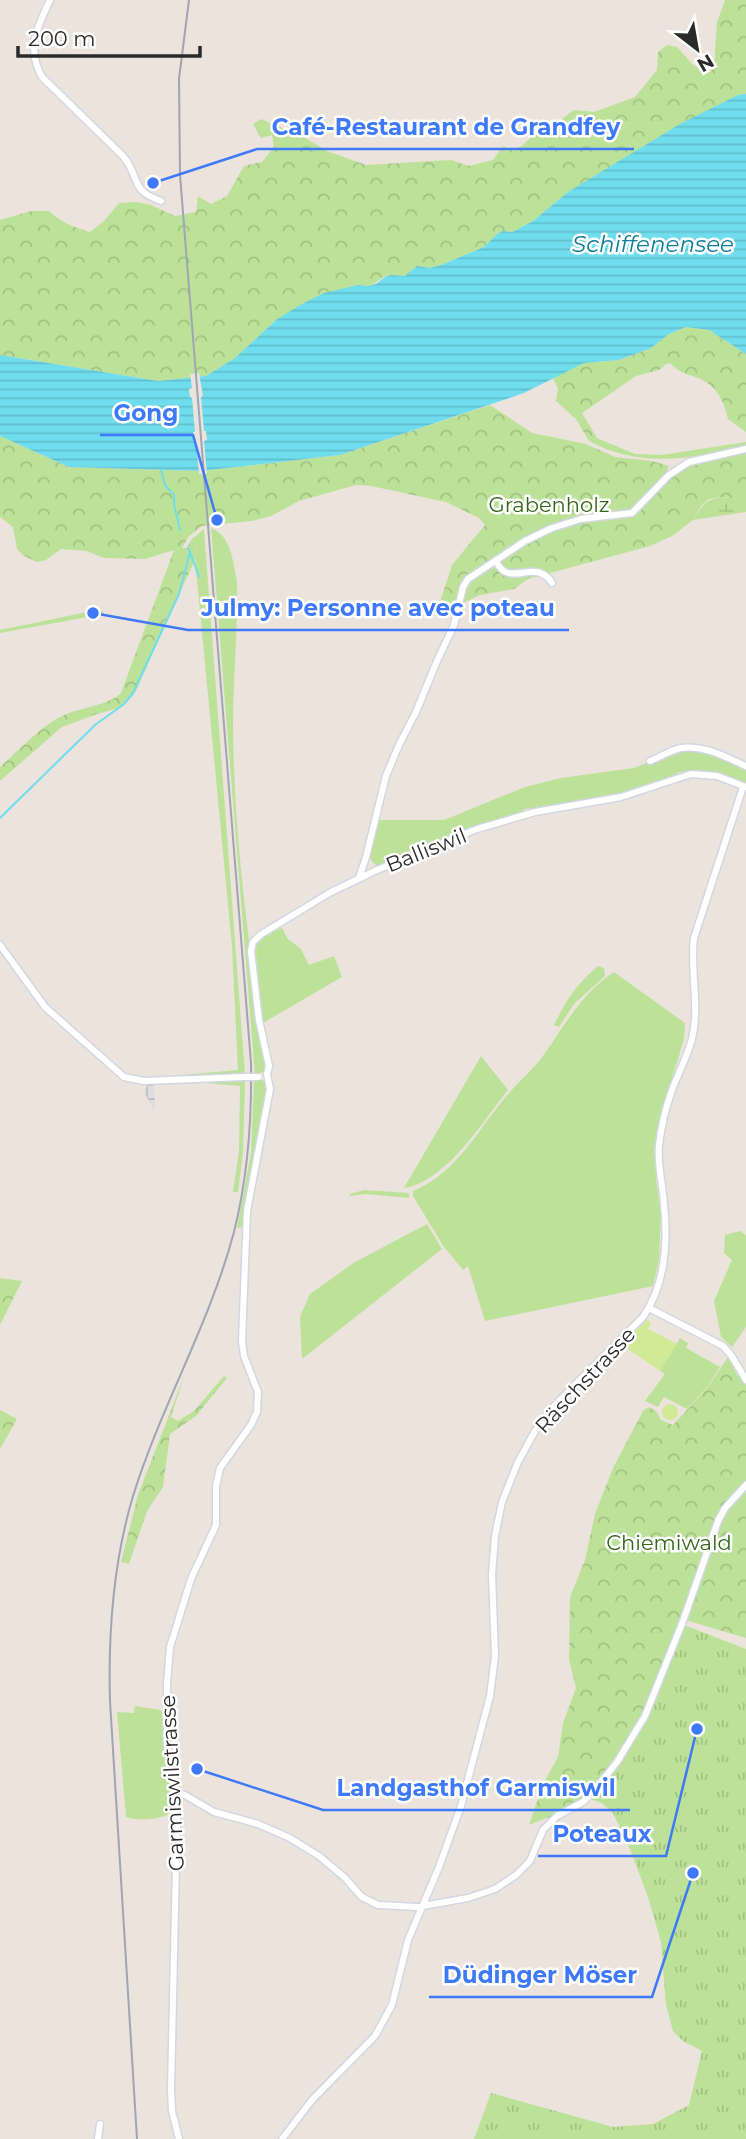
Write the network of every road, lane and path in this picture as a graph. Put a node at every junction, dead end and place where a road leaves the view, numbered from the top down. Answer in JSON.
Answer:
{"nodes":[{"id":1,"x":50,"y":0,"type":"edge"},
{"id":2,"x":161,"y":201,"type":"dead end"},
{"id":3,"x":746,"y":449,"type":"edge"},
{"id":4,"x":496,"y":561,"type":"junction"},
{"id":5,"x":552,"y":583,"type":"dead end"},
{"id":6,"x":650,"y":761,"type":"dead end"},
{"id":7,"x":746,"y":766,"type":"edge"},
{"id":8,"x":745,"y":787,"type":"edge"},
{"id":9,"x":366,"y":857,"type":"junction"},
{"id":10,"x":377,"y":870,"type":"junction"},
{"id":11,"x":359,"y":878,"type":"junction"},
{"id":12,"x":0,"y":945,"type":"edge"},
{"id":13,"x":267,"y":1074,"type":"junction"},
{"id":14,"x":649,"y":1308,"type":"junction"},
{"id":15,"x":746,"y":1380,"type":"edge"},
{"id":16,"x":746,"y":1485,"type":"edge"},
{"id":17,"x":177,"y":1794,"type":"junction"},
{"id":18,"x":423,"y":1906,"type":"junction"},
{"id":19,"x":100,"y":2124,"type":"dead end"},
{"id":20,"x":98,"y":2139,"type":"edge"},
{"id":21,"x":179,"y":2139,"type":"edge"},
{"id":22,"x":282,"y":2139,"type":"edge"}],
"edges":[{"from":1,"to":2,"type":"street"},
{"from":3,"to":4,"type":"street"},
{"from":4,"to":5,"type":"street"},
{"from":4,"to":9,"type":"street"},
{"from":6,"to":7,"type":"street"},
{"from":8,"to":10,"type":"street","name":"Balliswil"},
{"from":8,"to":14,"type":"street","name":"Räschstrasse"},
{"from":9,"to":10,"type":"street"},
{"from":9,"to":11,"type":"street"},
{"from":10,"to":11,"type":"street","name":"Balliswil"},
{"from":11,"to":13,"type":"street","name":"Balliswil"},
{"from":12,"to":13,"type":"street","bridge":true},
{"from":13,"to":17,"type":"street","name":"Garmiswilstrasse"},
{"from":14,"to":15,"type":"street"},
{"from":14,"to":18,"type":"street","name":"Räschstrasse"},
{"from":16,"to":18,"type":"street"},
{"from":17,"to":18,"type":"street"},
{"from":17,"to":21,"type":"street","name":"Garmiswilstrasse"},
{"from":18,"to":22,"type":"street","name":"Räschstrasse"},
{"from":19,"to":20,"type":"street"}]}
